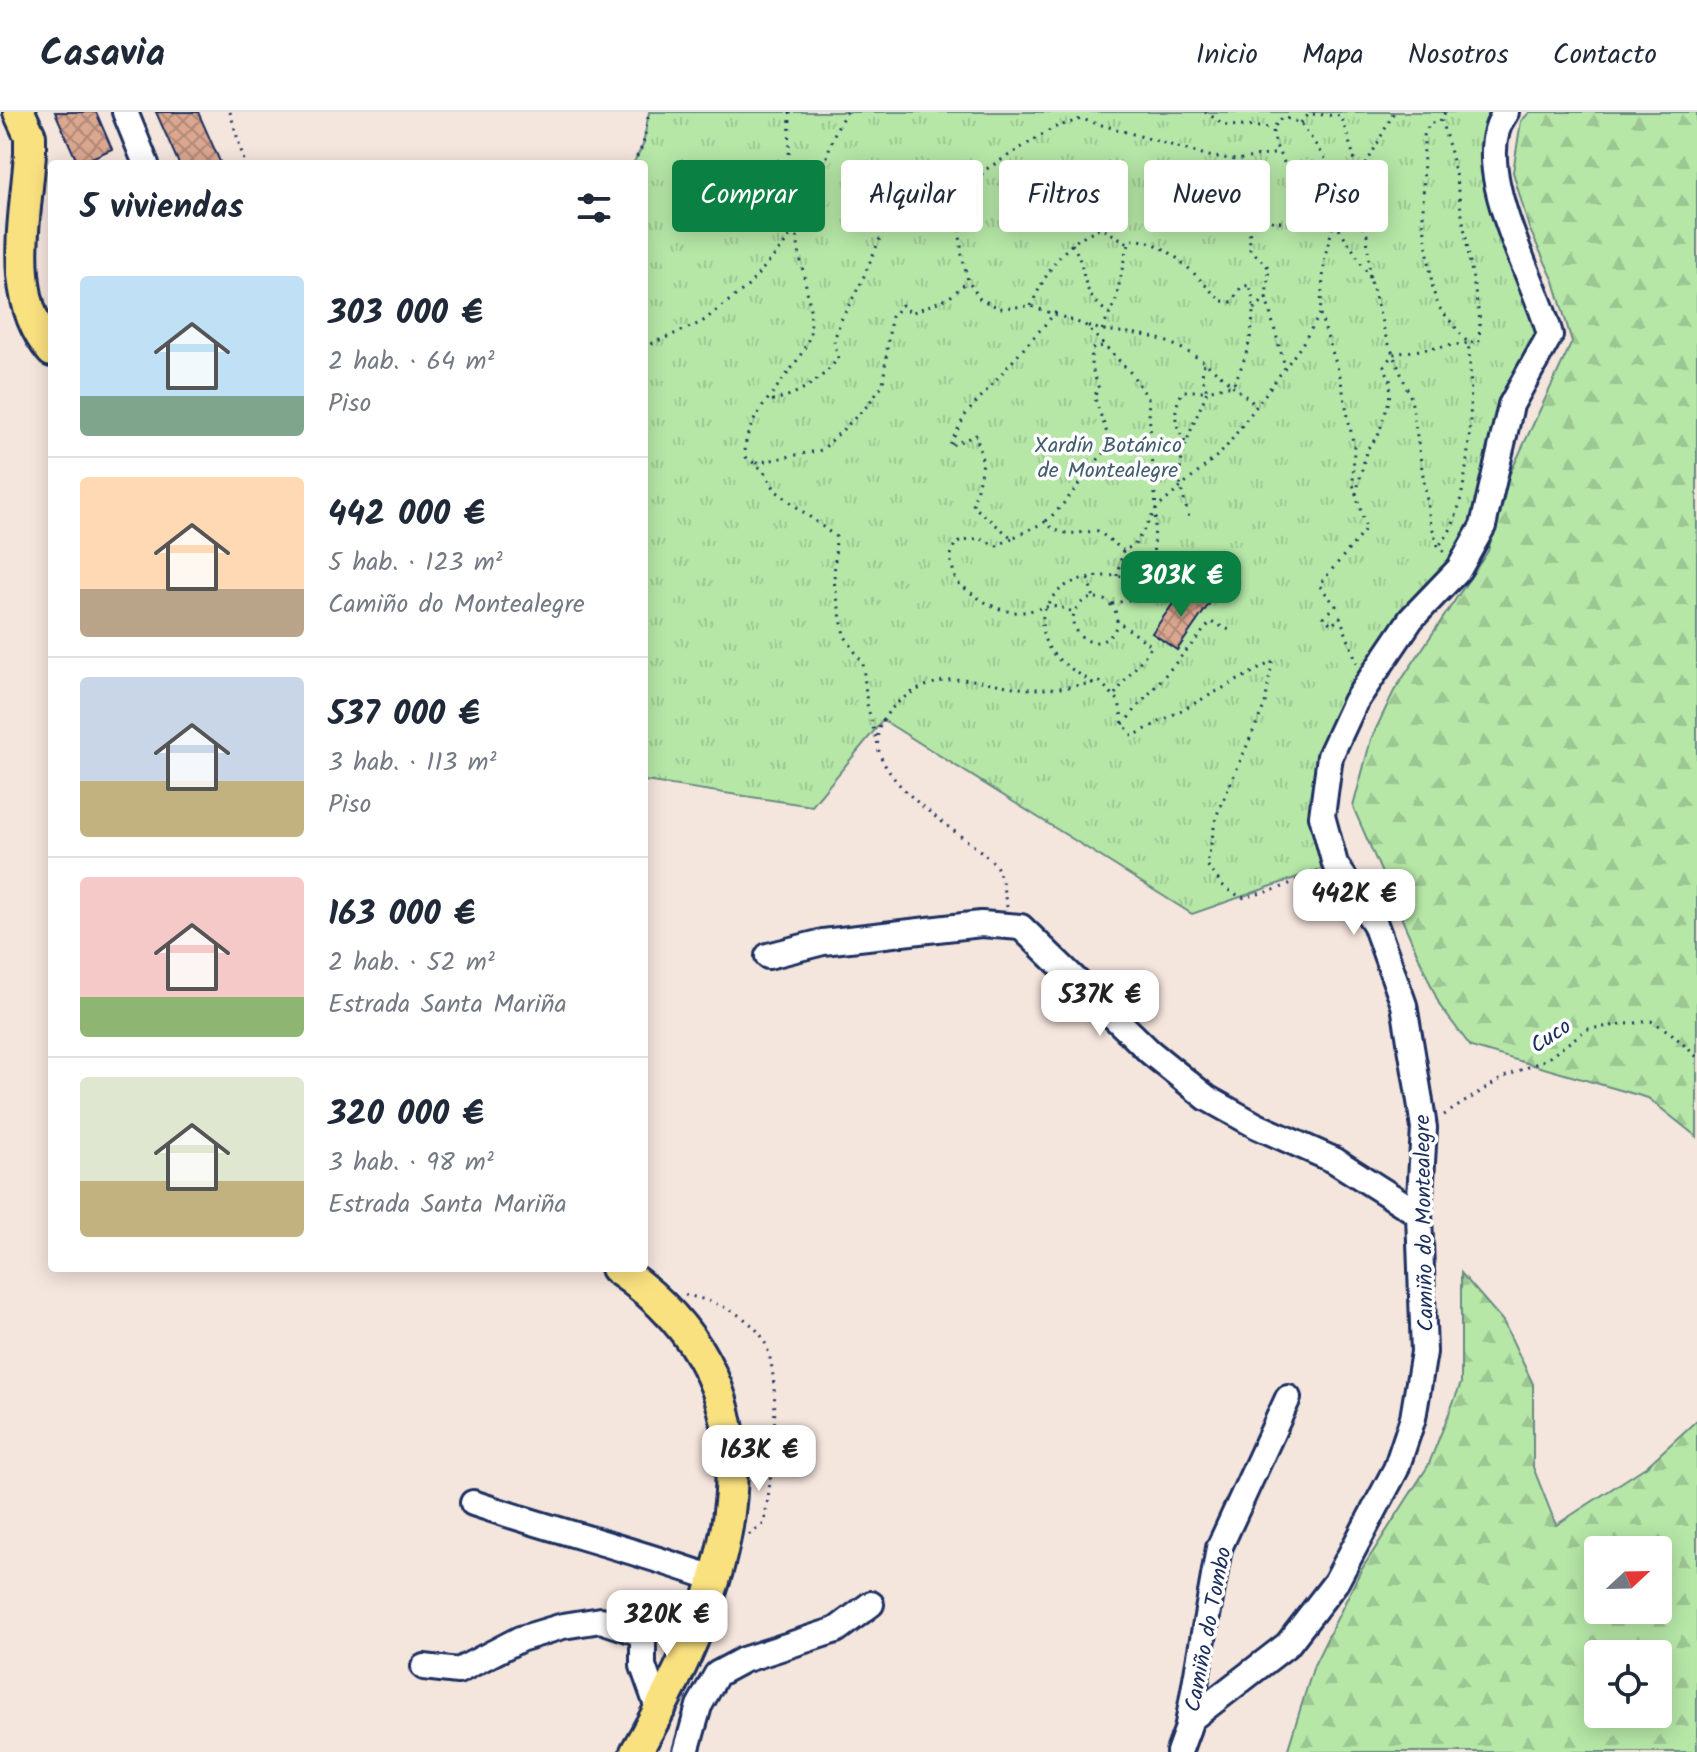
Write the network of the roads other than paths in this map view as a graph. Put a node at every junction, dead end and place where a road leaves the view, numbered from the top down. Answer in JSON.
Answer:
{"nodes":[{"id":1,"x":19,"y":112,"type":"edge"},
{"id":2,"x":125,"y":112,"type":"edge"},
{"id":3,"x":1501,"y":118,"type":"edge"},
{"id":4,"x":144,"y":160,"type":"edge"},
{"id":5,"x":48,"y":346,"type":"edge"},
{"id":6,"x":768,"y":956,"type":"dead end"},
{"id":7,"x":1419,"y":1214,"type":"junction"},
{"id":8,"x":622,"y":1272,"type":"edge"},
{"id":9,"x":1288,"y":1398,"type":"dead end"},
{"id":10,"x":473,"y":1503,"type":"dead end"},
{"id":11,"x":717,"y":1566,"type":"junction"},
{"id":12,"x":871,"y":1604,"type":"dead end"},
{"id":13,"x":700,"y":1618,"type":"junction"},
{"id":14,"x":643,"y":1634,"type":"junction"},
{"id":15,"x":424,"y":1667,"type":"dead end"},
{"id":16,"x":659,"y":1711,"type":"junction"},
{"id":17,"x":1183,"y":1741,"type":"edge"},
{"id":18,"x":636,"y":1752,"type":"edge"},
{"id":19,"x":686,"y":1752,"type":"edge"}],
"edges":[{"from":1,"to":5,"type":"main road"},
{"from":2,"to":4,"type":"street"},
{"from":3,"to":7,"type":"street","name":"Camiño do Montealegre"},
{"from":6,"to":7,"type":"street"},
{"from":7,"to":17,"type":"street","name":"Camiño do Montealegre"},
{"from":8,"to":11,"type":"main road"},
{"from":9,"to":17,"type":"street","name":"Camiño do Tombo"},
{"from":10,"to":11,"type":"street"},
{"from":11,"to":13,"type":"main road"},
{"from":12,"to":19,"type":"street"},
{"from":13,"to":14,"type":"street"},
{"from":13,"to":16,"type":"main road"},
{"from":14,"to":15,"type":"street"},
{"from":14,"to":16,"type":"street"},
{"from":16,"to":18,"type":"main road"}]}
